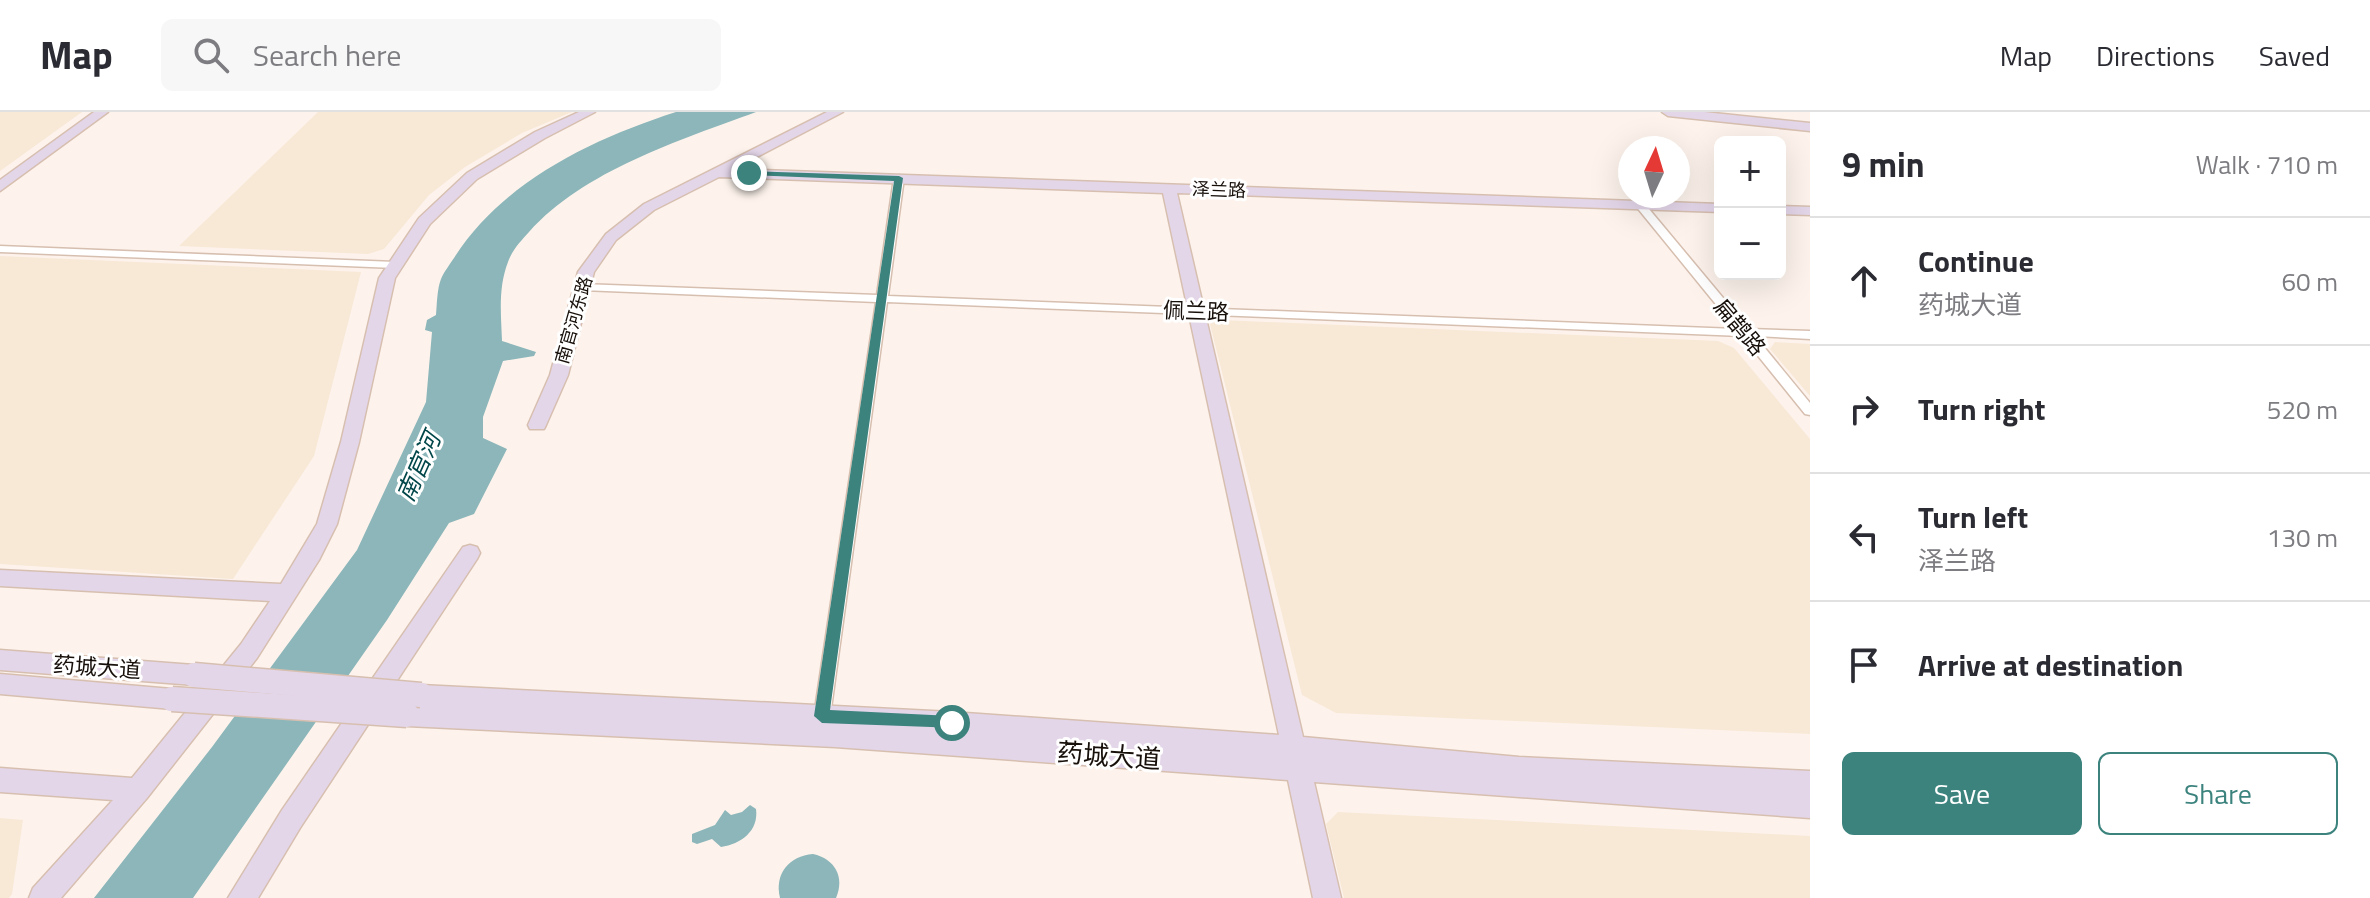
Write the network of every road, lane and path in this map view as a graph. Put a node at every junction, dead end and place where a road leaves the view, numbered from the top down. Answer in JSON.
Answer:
{"nodes":[{"id":1,"x":102,"y":112,"type":"edge"},
{"id":2,"x":589,"y":112,"type":"edge"},
{"id":3,"x":837,"y":112,"type":"edge"},
{"id":4,"x":1668,"y":112,"type":"edge"},
{"id":5,"x":1810,"y":127,"type":"edge"},
{"id":6,"x":748,"y":166,"type":"junction"},
{"id":7,"x":899,"y":178,"type":"junction"},
{"id":8,"x":0,"y":187,"type":"edge"},
{"id":9,"x":1169,"y":188,"type":"junction"},
{"id":10,"x":1618,"y":204,"type":"edge"},
{"id":11,"x":1690,"y":207,"type":"edge"},
{"id":12,"x":1642,"y":208,"type":"edge"},
{"id":13,"x":1714,"y":208,"type":"edge"},
{"id":14,"x":1786,"y":210,"type":"edge"},
{"id":15,"x":1810,"y":211,"type":"edge"},
{"id":16,"x":0,"y":249,"type":"edge"},
{"id":17,"x":395,"y":265,"type":"junction"},
{"id":18,"x":582,"y":287,"type":"junction"},
{"id":19,"x":881,"y":299,"type":"junction"},
{"id":20,"x":1196,"y":311,"type":"junction"},
{"id":21,"x":1744,"y":332,"type":"junction"},
{"id":22,"x":1810,"y":335,"type":"edge"},
{"id":23,"x":1810,"y":411,"type":"edge"},
{"id":24,"x":537,"y":425,"type":"dead end"},
{"id":25,"x":470,"y":553,"type":"dead end"},
{"id":26,"x":0,"y":578,"type":"edge"},
{"id":27,"x":289,"y":593,"type":"junction"},
{"id":28,"x":0,"y":660,"type":"edge"},
{"id":29,"x":0,"y":684,"type":"edge"},
{"id":30,"x":414,"y":705,"type":"junction"},
{"id":31,"x":822,"y":716,"type":"junction"},
{"id":32,"x":1296,"y":758,"type":"junction"},
{"id":33,"x":0,"y":780,"type":"edge"},
{"id":34,"x":1810,"y":783,"type":"edge"},
{"id":35,"x":138,"y":790,"type":"junction"},
{"id":36,"x":1810,"y":806,"type":"edge"},
{"id":37,"x":43,"y":898,"type":"edge"},
{"id":38,"x":242,"y":898,"type":"edge"},
{"id":39,"x":1327,"y":898,"type":"edge"}],
"edges":[{"from":1,"to":8,"type":"street"},
{"from":2,"to":17,"type":"street"},
{"from":3,"to":6,"type":"street","name":"南官河东路"},
{"from":4,"to":5,"type":"street"},
{"from":6,"to":7,"type":"street","name":"泽兰路"},
{"from":6,"to":18,"type":"street","name":"南官河东路"},
{"from":7,"to":9,"type":"street","name":"泽兰路"},
{"from":7,"to":19,"type":"street"},
{"from":9,"to":10,"type":"street","name":"泽兰路"},
{"from":9,"to":20,"type":"street"},
{"from":11,"to":13,"type":"street","name":"泽兰路"},
{"from":12,"to":21,"type":"street","name":"扁鹊路"},
{"from":14,"to":15,"type":"street"},
{"from":16,"to":17,"type":"street"},
{"from":17,"to":27,"type":"street"},
{"from":18,"to":19,"type":"street","name":"佩兰路"},
{"from":18,"to":24,"type":"street","name":"南官河东路"},
{"from":19,"to":20,"type":"street","name":"佩兰路"},
{"from":19,"to":31,"type":"street"},
{"from":20,"to":21,"type":"street","name":"佩兰路"},
{"from":20,"to":32,"type":"street"},
{"from":21,"to":22,"type":"street","name":"佩兰路"},
{"from":21,"to":23,"type":"street","name":"扁鹊路"},
{"from":25,"to":38,"type":"street"},
{"from":26,"to":27,"type":"street"},
{"from":27,"to":35,"type":"street"},
{"from":28,"to":30,"type":"street","name":"药城大道","bridge":true},
{"from":29,"to":30,"type":"street","name":"药城大道","bridge":true},
{"from":30,"to":31,"type":"street","name":"药城大道"},
{"from":30,"to":32,"type":"street","name":"药城大道"},
{"from":31,"to":32,"type":"street","name":"药城大道"},
{"from":32,"to":34,"type":"street","name":"药城大道"},
{"from":32,"to":36,"type":"street","name":"药城大道"},
{"from":32,"to":39,"type":"street"},
{"from":33,"to":35,"type":"street"},
{"from":35,"to":37,"type":"street"}]}
